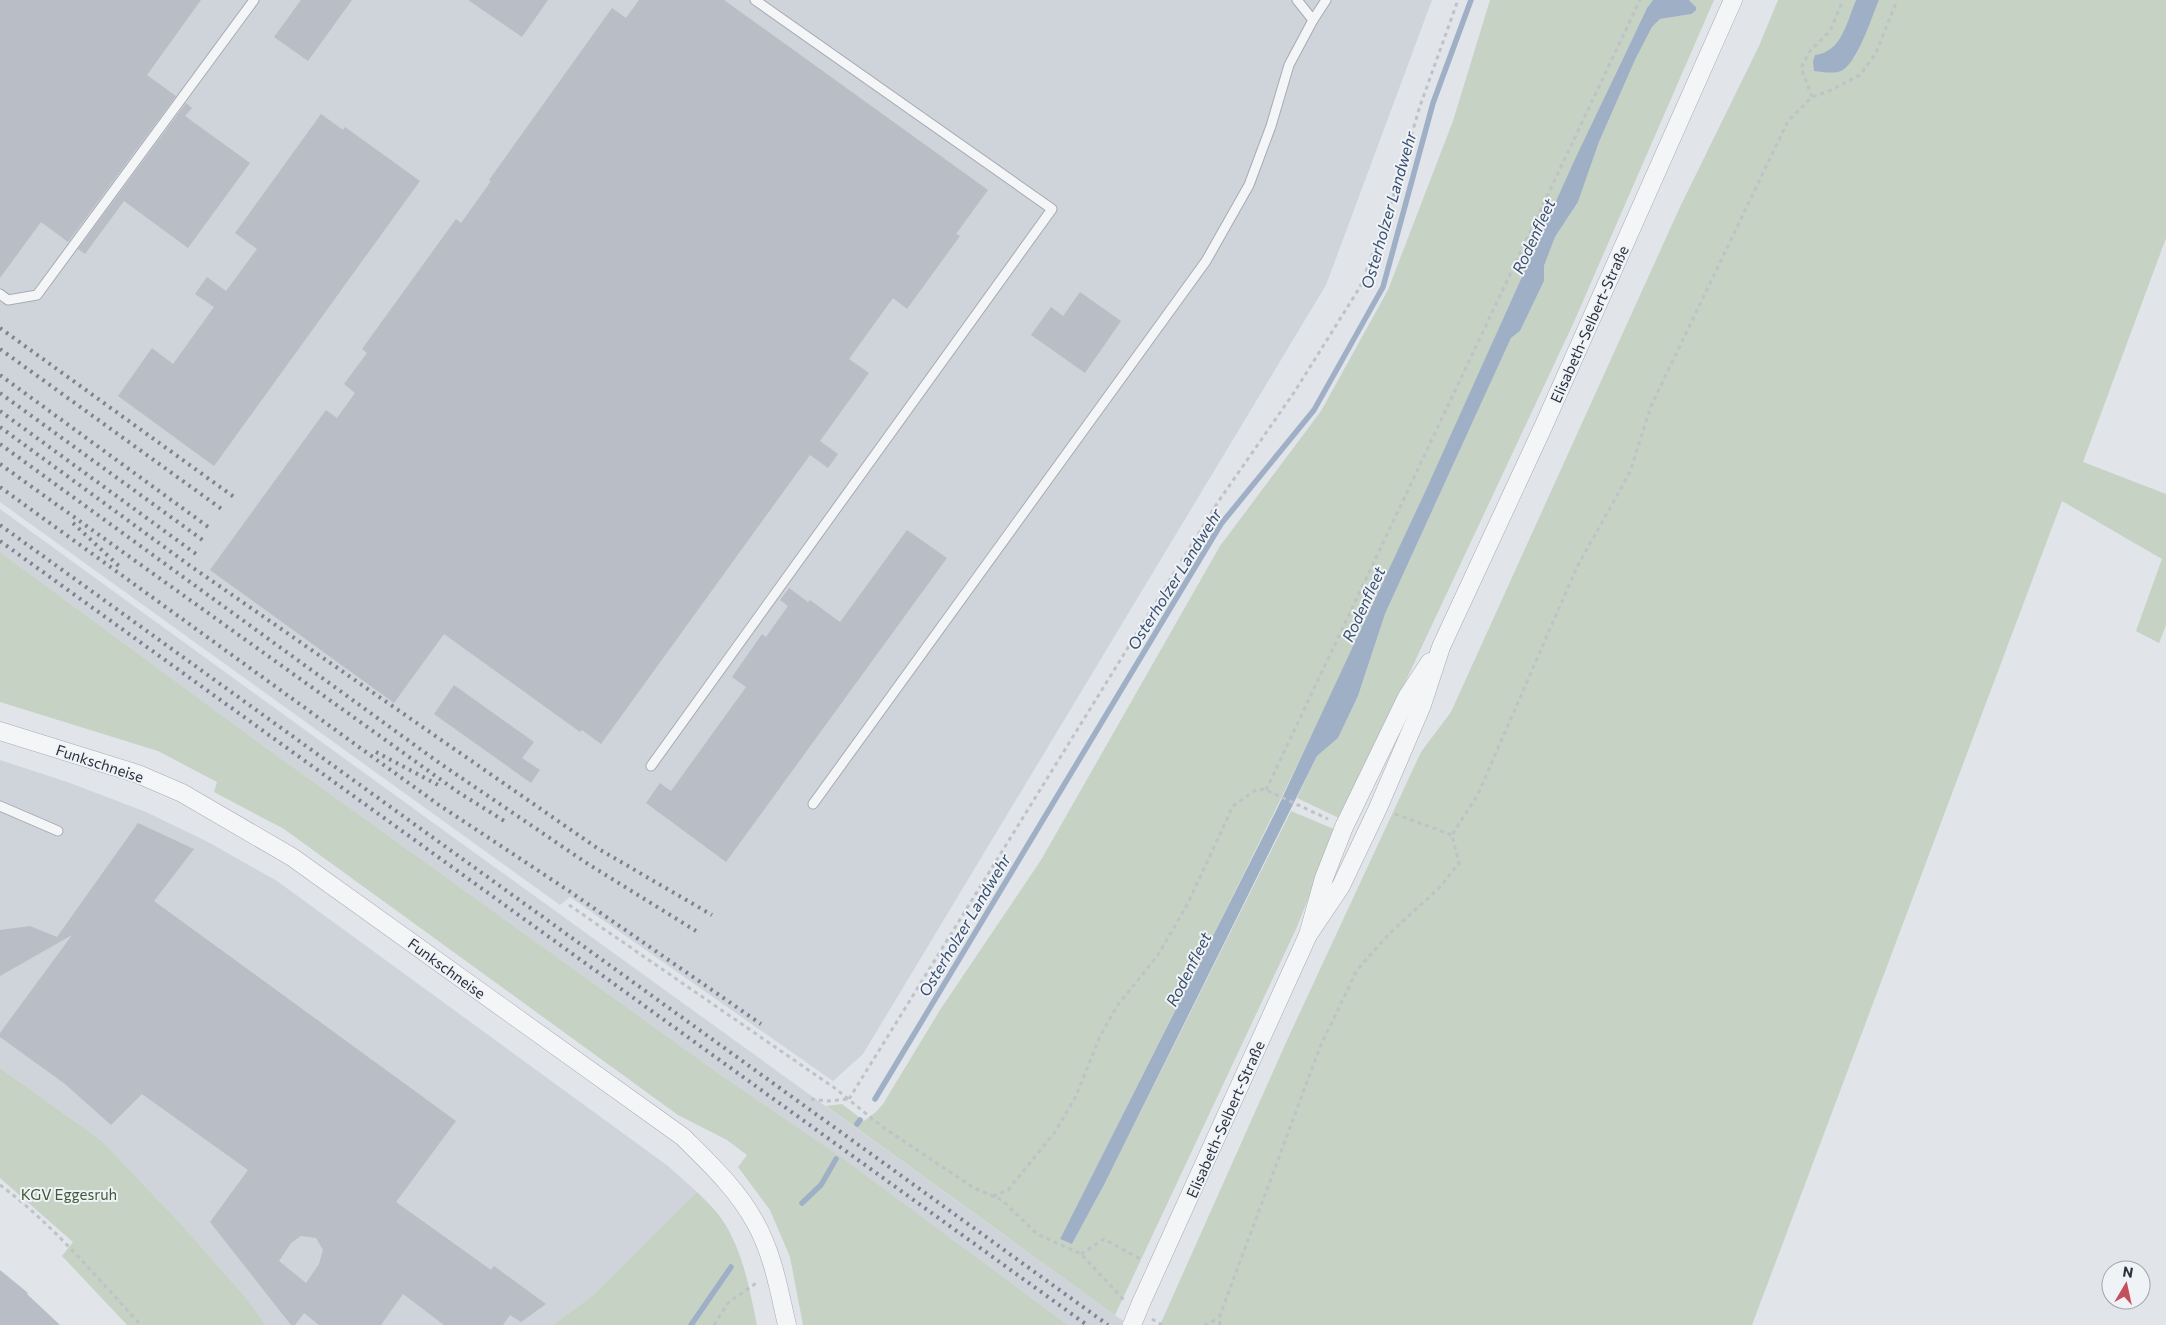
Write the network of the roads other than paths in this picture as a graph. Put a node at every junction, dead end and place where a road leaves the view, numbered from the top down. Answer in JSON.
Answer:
{"nodes":[{"id":1,"x":254,"y":0,"type":"edge"},
{"id":2,"x":755,"y":0,"type":"edge"},
{"id":3,"x":1297,"y":0,"type":"edge"},
{"id":4,"x":1326,"y":0,"type":"edge"},
{"id":5,"x":1733,"y":0,"type":"edge"},
{"id":6,"x":1313,"y":20,"type":"junction"},
{"id":7,"x":0,"y":294,"type":"edge"},
{"id":8,"x":1441,"y":647,"type":"junction"},
{"id":9,"x":0,"y":730,"type":"edge"},
{"id":10,"x":651,"y":766,"type":"dead end"},
{"id":11,"x":812,"y":804,"type":"dead end"},
{"id":12,"x":0,"y":806,"type":"edge"},
{"id":13,"x":58,"y":831,"type":"dead end"},
{"id":14,"x":1308,"y":935,"type":"junction"},
{"id":15,"x":787,"y":1325,"type":"edge"},
{"id":16,"x":1132,"y":1325,"type":"edge"}],
"edges":[{"from":1,"to":7,"type":"lane"},
{"from":2,"to":10,"type":"lane"},
{"from":3,"to":6,"type":"lane"},
{"from":4,"to":6,"type":"lane"},
{"from":5,"to":8,"type":"street","name":"Elisabeth-Selbert-Straße"},
{"from":6,"to":11,"type":"lane"},
{"from":8,"to":14,"type":"street","name":"Elisabeth-Selbert-Straße"},
{"from":8,"to":14,"type":"street","name":"Elisabeth-Selbert-Straße"},
{"from":9,"to":15,"type":"street","name":"Funkschneise"},
{"from":12,"to":13,"type":"lane"},
{"from":14,"to":16,"type":"street","name":"Elisabeth-Selbert-Straße","bridge":true}]}
